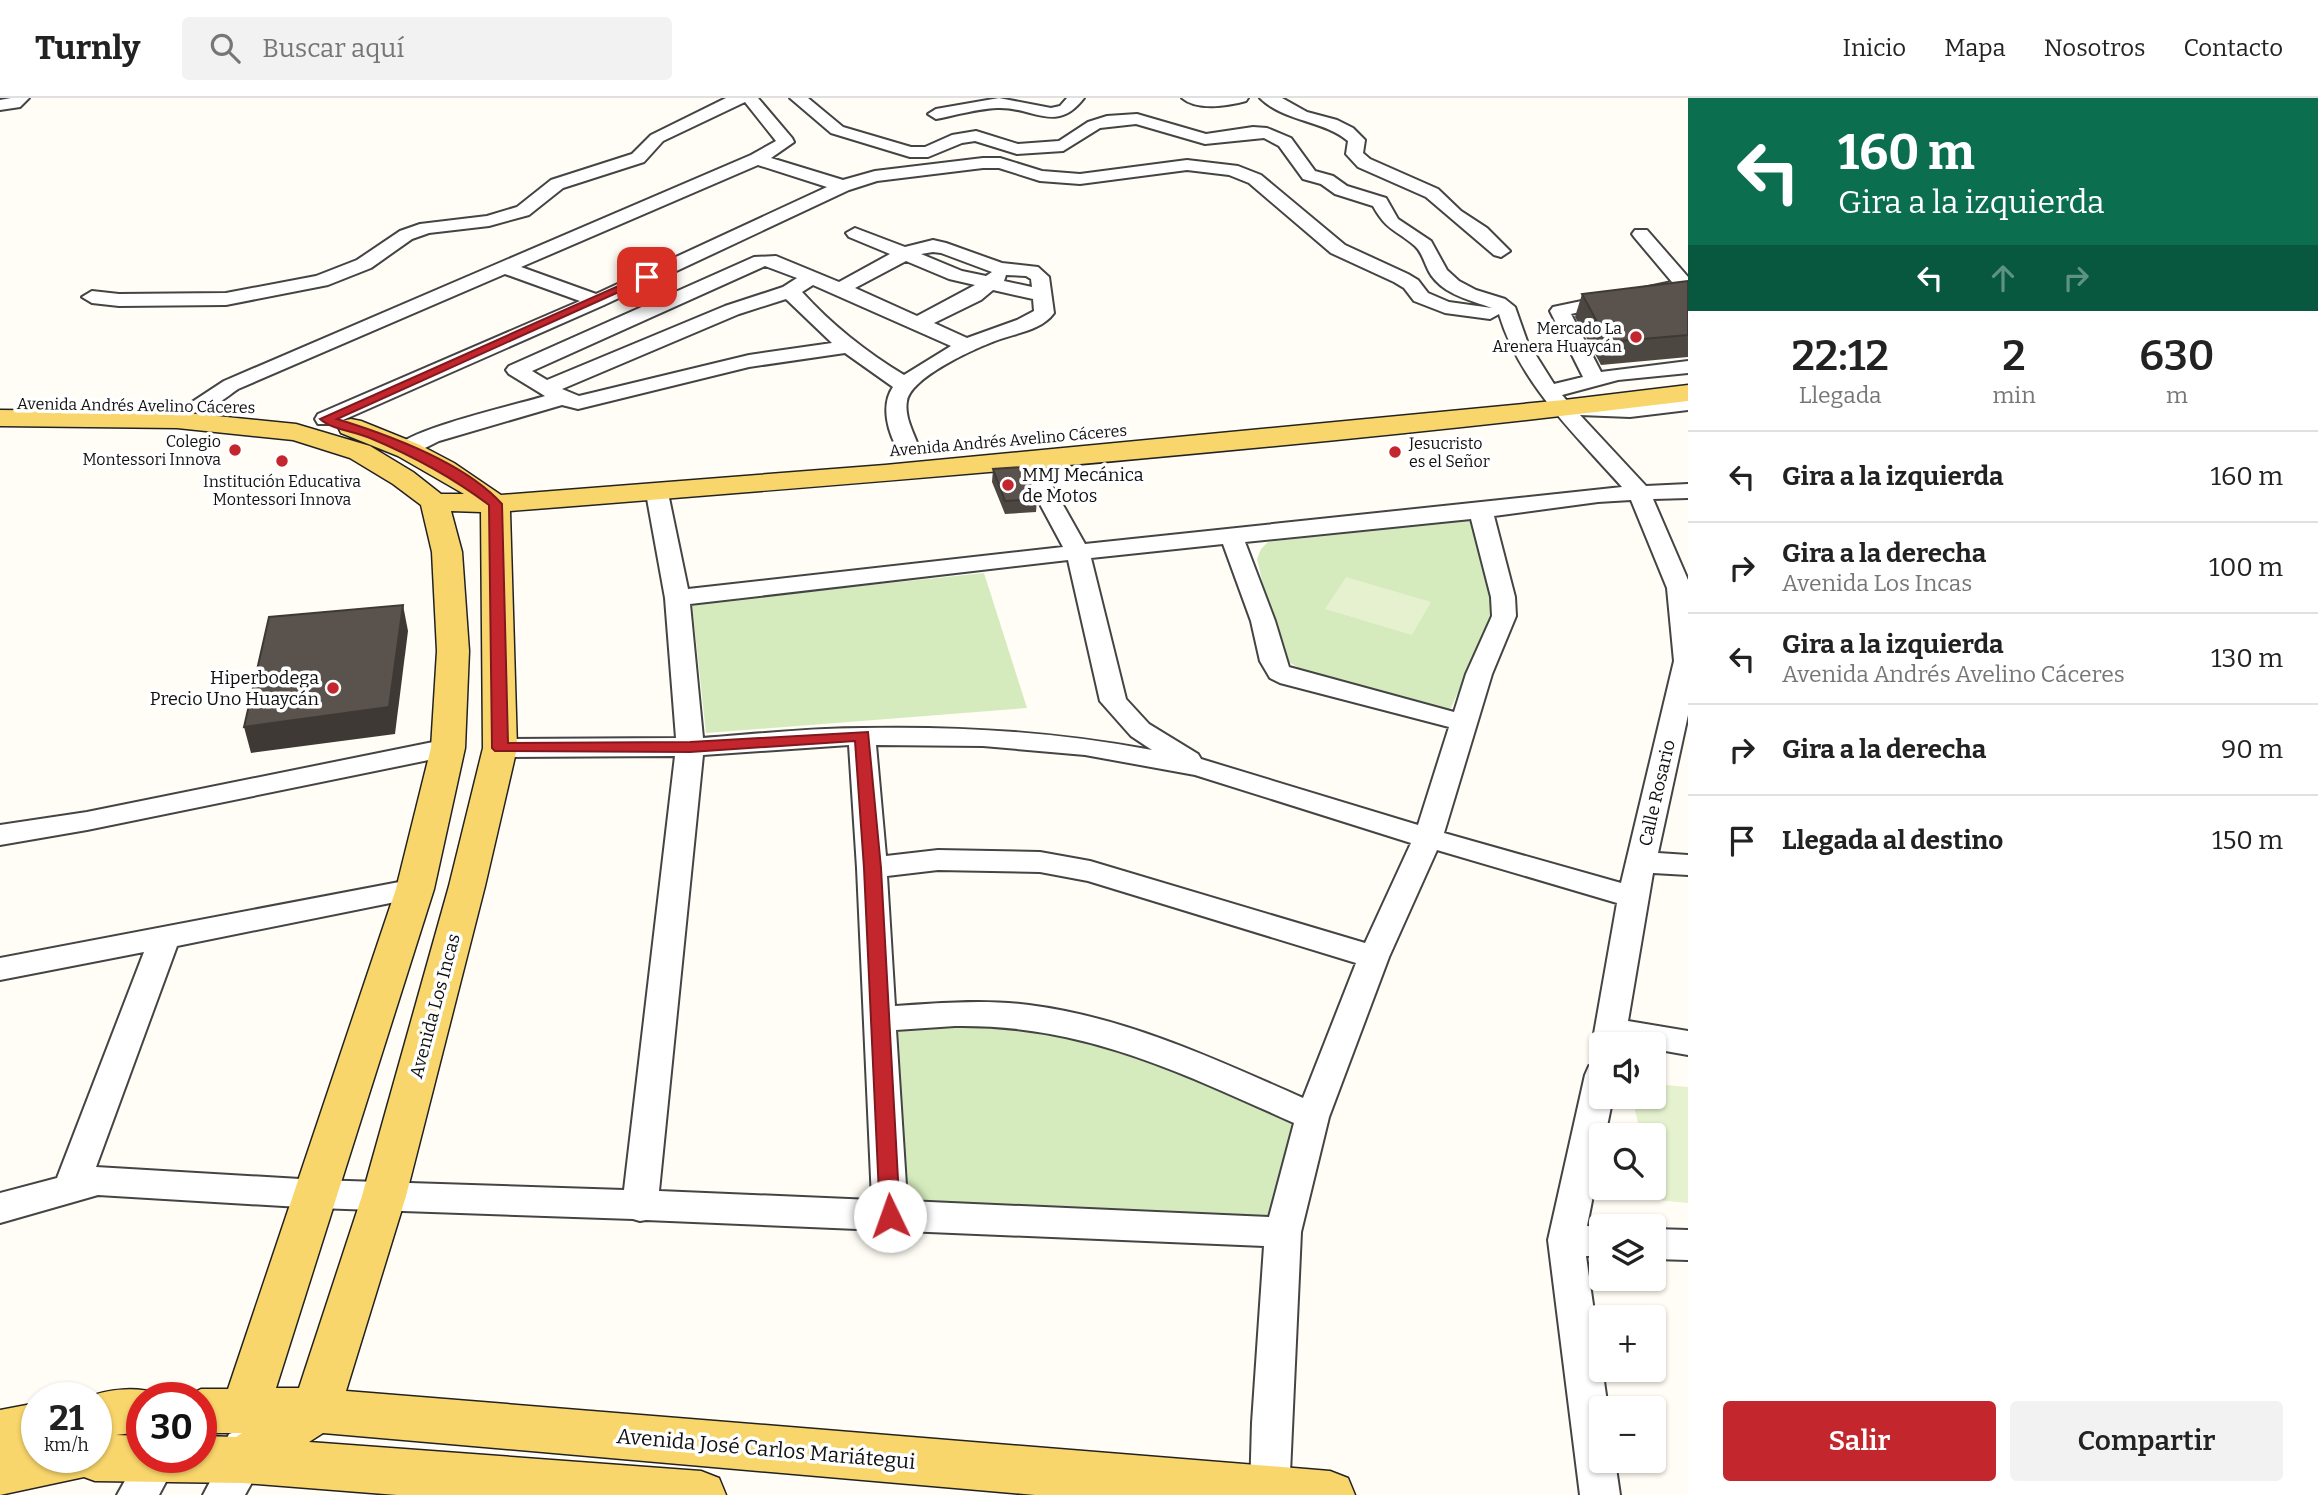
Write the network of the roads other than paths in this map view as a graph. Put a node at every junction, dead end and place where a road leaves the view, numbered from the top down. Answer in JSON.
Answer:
{"nodes":[{"id":1,"x":21,"y":98,"type":"edge"},
{"id":2,"x":741,"y":98,"type":"edge"},
{"id":3,"x":750,"y":98,"type":"edge"},
{"id":4,"x":798,"y":98,"type":"edge"},
{"id":5,"x":1076,"y":98,"type":"edge"},
{"id":6,"x":1191,"y":98,"type":"edge"},
{"id":7,"x":1240,"y":98,"type":"edge"},
{"id":8,"x":1268,"y":98,"type":"edge"},
{"id":9,"x":1138,"y":104,"type":"dead end"},
{"id":10,"x":0,"y":105,"type":"edge"},
{"id":11,"x":936,"y":114,"type":"dead end"},
{"id":12,"x":1149,"y":121,"type":"junction"},
{"id":13,"x":757,"y":159,"type":"junction"},
{"id":14,"x":843,"y":186,"type":"junction"},
{"id":15,"x":855,"y":233,"type":"dead end"},
{"id":16,"x":1641,"y":234,"type":"dead end"},
{"id":17,"x":1501,"y":251,"type":"dead end"},
{"id":18,"x":907,"y":254,"type":"junction"},
{"id":19,"x":502,"y":267,"type":"junction"},
{"id":20,"x":1005,"y":269,"type":"junction"},
{"id":21,"x":811,"y":278,"type":"junction"},
{"id":22,"x":990,"y":285,"type":"junction"},
{"id":23,"x":1687,"y":286,"type":"edge"},
{"id":24,"x":841,"y":289,"type":"junction"},
{"id":25,"x":790,"y":291,"type":"junction"},
{"id":26,"x":1041,"y":295,"type":"junction"},
{"id":27,"x":92,"y":297,"type":"dead end"},
{"id":28,"x":597,"y":301,"type":"junction"},
{"id":29,"x":1508,"y":311,"type":"junction"},
{"id":30,"x":919,"y":323,"type":"junction"},
{"id":31,"x":968,"y":346,"type":"junction"},
{"id":32,"x":848,"y":347,"type":"junction"},
{"id":33,"x":1688,"y":367,"type":"edge"},
{"id":34,"x":1688,"y":379,"type":"edge"},
{"id":35,"x":1595,"y":380,"type":"junction"},
{"id":36,"x":906,"y":386,"type":"junction"},
{"id":37,"x":554,"y":393,"type":"junction"},
{"id":38,"x":1688,"y":393,"type":"edge"},
{"id":39,"x":1556,"y":400,"type":"junction"},
{"id":40,"x":0,"y":402,"type":"edge"},
{"id":41,"x":200,"y":404,"type":"junction"},
{"id":42,"x":1688,"y":404,"type":"edge"},
{"id":43,"x":0,"y":418,"type":"edge"},
{"id":44,"x":326,"y":419,"type":"junction"},
{"id":45,"x":1263,"y":427,"type":"junction"},
{"id":46,"x":908,"y":448,"type":"junction"},
{"id":47,"x":405,"y":449,"type":"junction"},
{"id":48,"x":1031,"y":459,"type":"junction"},
{"id":49,"x":786,"y":472,"type":"junction"},
{"id":50,"x":1638,"y":491,"type":"junction"},
{"id":51,"x":1688,"y":491,"type":"edge"},
{"id":52,"x":481,"y":493,"type":"junction"},
{"id":53,"x":657,"y":493,"type":"junction"},
{"id":54,"x":434,"y":502,"type":"junction"},
{"id":55,"x":1481,"y":511,"type":"junction"},
{"id":56,"x":1232,"y":538,"type":"junction"},
{"id":57,"x":1078,"y":552,"type":"junction"},
{"id":58,"x":677,"y":598,"type":"junction"},
{"id":59,"x":1686,"y":627,"type":"edge"},
{"id":60,"x":1464,"y":723,"type":"junction"},
{"id":61,"x":862,"y":736,"type":"junction"},
{"id":62,"x":690,"y":747,"type":"junction"},
{"id":63,"x":448,"y":748,"type":"junction"},
{"id":64,"x":500,"y":748,"type":"junction"},
{"id":65,"x":1199,"y":767,"type":"junction"},
{"id":66,"x":0,"y":835,"type":"edge"},
{"id":67,"x":1428,"y":838,"type":"junction"},
{"id":68,"x":1640,"y":862,"type":"junction"},
{"id":69,"x":1688,"y":865,"type":"edge"},
{"id":70,"x":872,"y":868,"type":"junction"},
{"id":71,"x":415,"y":889,"type":"junction"},
{"id":72,"x":1633,"y":897,"type":"junction"},
{"id":73,"x":165,"y":936,"type":"junction"},
{"id":74,"x":1374,"y":957,"type":"junction"},
{"id":75,"x":0,"y":970,"type":"edge"},
{"id":76,"x":880,"y":1019,"type":"junction"},
{"id":77,"x":1610,"y":1032,"type":"edge"},
{"id":78,"x":1666,"y":1041,"type":"edge"},
{"id":79,"x":1688,"y":1043,"type":"edge"},
{"id":80,"x":1598,"y":1109,"type":"edge"},
{"id":81,"x":1312,"y":1116,"type":"junction"},
{"id":82,"x":71,"y":1188,"type":"junction"},
{"id":83,"x":317,"y":1194,"type":"junction"},
{"id":84,"x":384,"y":1196,"type":"junction"},
{"id":85,"x":640,"y":1206,"type":"junction"},
{"id":86,"x":0,"y":1208,"type":"edge"},
{"id":87,"x":890,"y":1216,"type":"junction"},
{"id":88,"x":1283,"y":1232,"type":"junction"},
{"id":89,"x":1584,"y":1241,"type":"edge"},
{"id":90,"x":1666,"y":1244,"type":"edge"},
{"id":91,"x":1688,"y":1245,"type":"edge"},
{"id":92,"x":316,"y":1410,"type":"junction"},
{"id":93,"x":223,"y":1411,"type":"edge"},
{"id":94,"x":21,"y":1445,"type":"edge"},
{"id":95,"x":112,"y":1464,"type":"edge"},
{"id":96,"x":4,"y":1467,"type":"edge"},
{"id":97,"x":148,"y":1477,"type":"edge"},
{"id":98,"x":233,"y":1478,"type":"edge"},
{"id":99,"x":1270,"y":1492,"type":"junction"},
{"id":100,"x":701,"y":1495,"type":"edge"},
{"id":101,"x":1330,"y":1495,"type":"edge"},
{"id":102,"x":1600,"y":1495,"type":"edge"}],
"edges":[{"from":1,"to":10,"type":"street"},
{"from":2,"to":27,"type":"street"},
{"from":3,"to":13,"type":"street"},
{"from":4,"to":12,"type":"street"},
{"from":5,"to":11,"type":"street"},
{"from":6,"to":7,"type":"street"},
{"from":8,"to":17,"type":"street"},
{"from":9,"to":12,"type":"street"},
{"from":12,"to":29,"type":"street"},
{"from":13,"to":14,"type":"street"},
{"from":13,"to":19,"type":"street"},
{"from":14,"to":28,"type":"street"},
{"from":14,"to":29,"type":"street"},
{"from":15,"to":18,"type":"street"},
{"from":16,"to":23,"type":"street"},
{"from":18,"to":20,"type":"street"},
{"from":18,"to":22,"type":"street"},
{"from":18,"to":24,"type":"street"},
{"from":19,"to":28,"type":"street"},
{"from":19,"to":41,"type":"street"},
{"from":20,"to":22,"type":"street"},
{"from":20,"to":26,"type":"street"},
{"from":21,"to":24,"type":"street"},
{"from":21,"to":25,"type":"street"},
{"from":21,"to":37,"type":"street"},
{"from":22,"to":26,"type":"street"},
{"from":22,"to":30,"type":"street"},
{"from":23,"to":35,"type":"street"},
{"from":24,"to":30,"type":"street"},
{"from":25,"to":32,"type":"street"},
{"from":25,"to":37,"type":"street"},
{"from":26,"to":31,"type":"street"},
{"from":28,"to":44,"type":"street"},
{"from":29,"to":39,"type":"street","name":"Calle Rosario"},
{"from":30,"to":31,"type":"street"},
{"from":31,"to":36,"type":"street"},
{"from":32,"to":36,"type":"street"},
{"from":32,"to":37,"type":"street"},
{"from":33,"to":35,"type":"street","name":"Avenida Andrés Avelino Cáceres"},
{"from":34,"to":39,"type":"main road","name":"Avenida Andrés Avelino Cáceres"},
{"from":35,"to":39,"type":"street","name":"Avenida Andrés Avelino Cáceres"},
{"from":36,"to":46,"type":"street"},
{"from":37,"to":47,"type":"street"},
{"from":38,"to":39,"type":"main road","name":"Avenida Andrés Avelino Cáceres"},
{"from":39,"to":42,"type":"street","name":"Avenida Andrés Avelino Cáceres"},
{"from":39,"to":45,"type":"main road","name":"Avenida Andrés Avelino Cáceres"},
{"from":39,"to":50,"type":"street","name":"Calle Rosario"},
{"from":40,"to":41,"type":"main road","name":"Avenida Andrés Avelino Cáceres"},
{"from":41,"to":44,"type":"main road","name":"Avenida Andrés Avelino Cáceres"},
{"from":43,"to":54,"type":"main road","name":"Avenida Andrés Avelino Cáceres"},
{"from":44,"to":47,"type":"main road","name":"Avenida Andrés Avelino Cáceres"},
{"from":45,"to":46,"type":"main road","name":"Avenida Andrés Avelino Cáceres"},
{"from":45,"to":48,"type":"main road","name":"Avenida Andrés Avelino Cáceres"},
{"from":46,"to":49,"type":"main road","name":"Avenida Andrés Avelino Cáceres"},
{"from":47,"to":52,"type":"main road","name":"Avenida Andrés Avelino Cáceres"},
{"from":48,"to":49,"type":"main road","name":"Avenida Andrés Avelino Cáceres"},
{"from":48,"to":57,"type":"street"},
{"from":49,"to":52,"type":"main road","name":"Avenida Andrés Avelino Cáceres"},
{"from":49,"to":53,"type":"main road","name":"Avenida Andrés Avelino Cáceres"},
{"from":50,"to":51,"type":"street"},
{"from":50,"to":55,"type":"street"},
{"from":50,"to":59,"type":"street","name":"Calle Rosario"},
{"from":52,"to":53,"type":"main road","name":"Avenida Andrés Avelino Cáceres"},
{"from":52,"to":54,"type":"main road","name":"Avenida Andrés Avelino Cáceres"},
{"from":52,"to":64,"type":"main road","name":"Avenida Los Incas"},
{"from":53,"to":58,"type":"street"},
{"from":54,"to":63,"type":"main road"},
{"from":55,"to":56,"type":"street"},
{"from":55,"to":60,"type":"street"},
{"from":56,"to":57,"type":"street"},
{"from":56,"to":60,"type":"street"},
{"from":57,"to":58,"type":"street"},
{"from":57,"to":65,"type":"street"},
{"from":58,"to":62,"type":"street"},
{"from":59,"to":68,"type":"street","name":"Calle Rosario"},
{"from":60,"to":67,"type":"street"},
{"from":61,"to":62,"type":"street"},
{"from":61,"to":65,"type":"street"},
{"from":61,"to":70,"type":"street"},
{"from":62,"to":64,"type":"street"},
{"from":62,"to":85,"type":"street"},
{"from":63,"to":66,"type":"street"},
{"from":63,"to":71,"type":"main road"},
{"from":64,"to":84,"type":"main road","name":"Avenida Los Incas"},
{"from":65,"to":67,"type":"street"},
{"from":67,"to":72,"type":"street"},
{"from":67,"to":74,"type":"street"},
{"from":68,"to":69,"type":"street"},
{"from":68,"to":72,"type":"street","name":"Calle Rosario"},
{"from":70,"to":74,"type":"street"},
{"from":70,"to":76,"type":"street"},
{"from":71,"to":73,"type":"street"},
{"from":71,"to":83,"type":"main road"},
{"from":72,"to":77,"type":"street","name":"Calle Rosario"},
{"from":73,"to":75,"type":"street"},
{"from":73,"to":82,"type":"street"},
{"from":74,"to":81,"type":"street"},
{"from":76,"to":81,"type":"street"},
{"from":76,"to":87,"type":"street"},
{"from":78,"to":79,"type":"street"},
{"from":80,"to":89,"type":"street"},
{"from":81,"to":88,"type":"street"},
{"from":82,"to":83,"type":"street"},
{"from":82,"to":86,"type":"street"},
{"from":83,"to":84,"type":"street"},
{"from":83,"to":93,"type":"main road"},
{"from":84,"to":85,"type":"street"},
{"from":84,"to":92,"type":"main road","name":"Avenida Los Incas"},
{"from":85,"to":87,"type":"street"},
{"from":87,"to":88,"type":"street"},
{"from":88,"to":99,"type":"street"},
{"from":89,"to":102,"type":"street"},
{"from":90,"to":91,"type":"street"},
{"from":92,"to":93,"type":"main road","name":"Avenida José Carlos Mariátegui"},
{"from":92,"to":98,"type":"main road"},
{"from":92,"to":99,"type":"main road","name":"Avenida José Carlos Mariátegui"},
{"from":93,"to":98,"type":"street"},
{"from":94,"to":96,"type":"main road"},
{"from":95,"to":97,"type":"main road"},
{"from":97,"to":98,"type":"main road"},
{"from":98,"to":100,"type":"main road"},
{"from":99,"to":101,"type":"main road","name":"Avenida José Carlos Mariátegui"}]}
